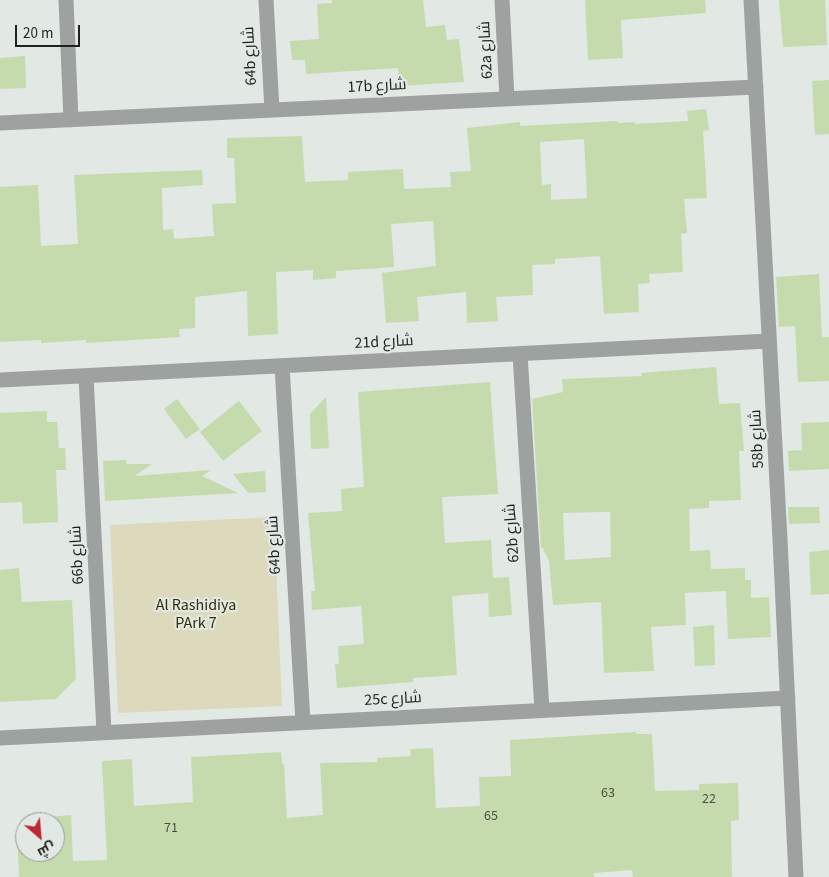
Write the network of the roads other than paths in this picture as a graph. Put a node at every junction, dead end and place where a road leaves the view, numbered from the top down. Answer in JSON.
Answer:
{"nodes":[{"id":1,"x":66,"y":0,"type":"edge"},
{"id":2,"x":266,"y":0,"type":"edge"},
{"id":3,"x":502,"y":0,"type":"edge"},
{"id":4,"x":752,"y":0,"type":"edge"},
{"id":5,"x":756,"y":87,"type":"junction"},
{"id":6,"x":507,"y":99,"type":"junction"},
{"id":7,"x":272,"y":110,"type":"junction"},
{"id":8,"x":71,"y":120,"type":"junction"},
{"id":9,"x":0,"y":123,"type":"edge"},
{"id":10,"x":769,"y":341,"type":"junction"},
{"id":11,"x":520,"y":354,"type":"junction"},
{"id":12,"x":282,"y":366,"type":"junction"},
{"id":13,"x":86,"y":376,"type":"junction"},
{"id":14,"x":0,"y":380,"type":"edge"},
{"id":15,"x":788,"y":698,"type":"junction"},
{"id":16,"x":542,"y":710,"type":"junction"},
{"id":17,"x":303,"y":722,"type":"junction"},
{"id":18,"x":104,"y":732,"type":"junction"},
{"id":19,"x":0,"y":738,"type":"edge"},
{"id":20,"x":796,"y":877,"type":"edge"}],
"edges":[{"from":1,"to":8,"type":"street"},
{"from":2,"to":7,"type":"street","name":"64b شارع"},
{"from":3,"to":6,"type":"street","name":"62a شارع"},
{"from":4,"to":5,"type":"street","name":"58b شارع"},
{"from":5,"to":6,"type":"street","name":"17b شارع"},
{"from":5,"to":10,"type":"street","name":"58b شارع"},
{"from":6,"to":7,"type":"street","name":"17b شارع"},
{"from":7,"to":8,"type":"street","name":"17b شارع"},
{"from":8,"to":9,"type":"street","name":"17b شارع"},
{"from":10,"to":11,"type":"street","name":"21d شارع"},
{"from":10,"to":15,"type":"street","name":"58b شارع"},
{"from":11,"to":12,"type":"street","name":"21d شارع"},
{"from":11,"to":16,"type":"street","name":"62b شارع"},
{"from":12,"to":13,"type":"street","name":"21d شارع"},
{"from":12,"to":17,"type":"street","name":"64b شارع"},
{"from":13,"to":14,"type":"street","name":"21d شارع"},
{"from":13,"to":18,"type":"street","name":"66b شارع"},
{"from":15,"to":16,"type":"street","name":"25c شارع"},
{"from":15,"to":20,"type":"street","name":"58b شارع"},
{"from":16,"to":17,"type":"street","name":"25c شارع"},
{"from":17,"to":18,"type":"street","name":"25c شارع"},
{"from":18,"to":19,"type":"street","name":"25c شارع"}]}
